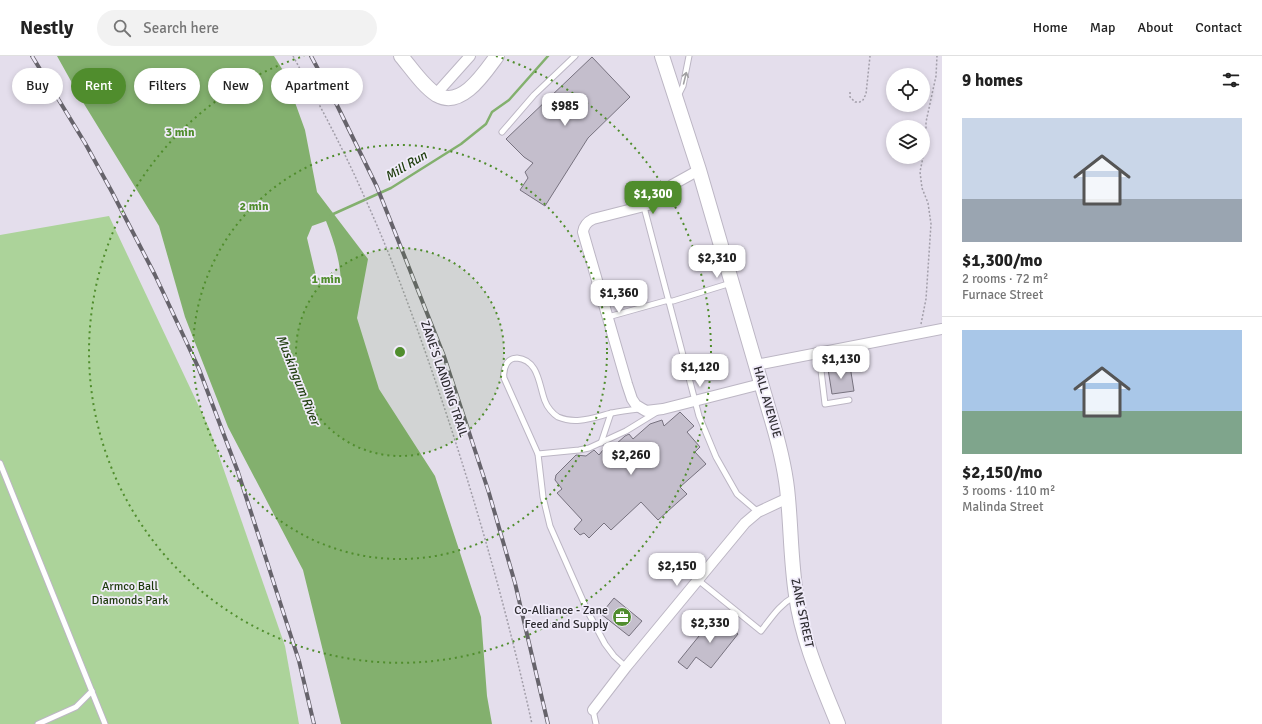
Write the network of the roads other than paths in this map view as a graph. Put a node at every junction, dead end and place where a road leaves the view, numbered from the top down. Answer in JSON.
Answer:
{"nodes":[{"id":1,"x":401,"y":56,"type":"edge"},
{"id":2,"x":470,"y":56,"type":"edge"},
{"id":3,"x":497,"y":56,"type":"edge"},
{"id":4,"x":575,"y":56,"type":"edge"},
{"id":5,"x":662,"y":56,"type":"edge"},
{"id":6,"x":689,"y":56,"type":"edge"},
{"id":7,"x":436,"y":94,"type":"junction"},
{"id":8,"x":676,"y":99,"type":"junction"},
{"id":9,"x":502,"y":132,"type":"dead end"},
{"id":10,"x":699,"y":170,"type":"junction"},
{"id":11,"x":644,"y":207,"type":"junction"},
{"id":12,"x":732,"y":282,"type":"junction"},
{"id":13,"x":668,"y":301,"type":"junction"},
{"id":14,"x":608,"y":317,"type":"junction"},
{"id":15,"x":942,"y":329,"type":"edge"},
{"id":16,"x":819,"y":354,"type":"junction"},
{"id":17,"x":756,"y":365,"type":"junction"},
{"id":18,"x":761,"y":384,"type":"junction"},
{"id":19,"x":849,"y":400,"type":"dead end"},
{"id":20,"x":695,"y":401,"type":"junction"},
{"id":21,"x":638,"y":407,"type":"junction"},
{"id":22,"x":663,"y":409,"type":"junction"},
{"id":23,"x":611,"y":413,"type":"junction"},
{"id":24,"x":601,"y":443,"type":"junction"},
{"id":25,"x":538,"y":454,"type":"junction"},
{"id":26,"x":0,"y":463,"type":"edge"},
{"id":27,"x":788,"y":498,"type":"junction"},
{"id":28,"x":758,"y":512,"type":"junction"},
{"id":29,"x":698,"y":580,"type":"junction"},
{"id":30,"x":796,"y":596,"type":"junction"},
{"id":31,"x":626,"y":667,"type":"junction"},
{"id":32,"x":92,"y":691,"type":"junction"},
{"id":33,"x":593,"y":710,"type":"joint"},
{"id":34,"x":38,"y":724,"type":"edge"},
{"id":35,"x":105,"y":724,"type":"edge"},
{"id":36,"x":596,"y":724,"type":"edge"},
{"id":37,"x":838,"y":724,"type":"edge"}],
"edges":[{"from":1,"to":7,"type":"main road"},
{"from":2,"to":7,"type":"street"},
{"from":3,"to":7,"type":"main road"},
{"from":4,"to":9,"type":"lane"},
{"from":5,"to":8,"type":"main road","name":"HALL AVENUE"},
{"from":8,"to":6,"type":"lane","one_way":true},
{"from":8,"to":10,"type":"main road","name":"HALL AVENUE"},
{"from":10,"to":11,"type":"street"},
{"from":10,"to":12,"type":"main road","name":"HALL AVENUE"},
{"from":11,"to":13,"type":"lane"},
{"from":11,"to":14,"type":"street"},
{"from":12,"to":13,"type":"lane"},
{"from":12,"to":17,"type":"main road","name":"HALL AVENUE"},
{"from":13,"to":14,"type":"lane"},
{"from":13,"to":20,"type":"lane"},
{"from":14,"to":21,"type":"street"},
{"from":15,"to":16,"type":"street"},
{"from":16,"to":17,"type":"street"},
{"from":16,"to":19,"type":"lane"},
{"from":17,"to":18,"type":"main road","name":"HALL AVENUE"},
{"from":18,"to":20,"type":"street"},
{"from":18,"to":27,"type":"main road","name":"HALL AVENUE"},
{"from":20,"to":22,"type":"street"},
{"from":20,"to":28,"type":"lane"},
{"from":21,"to":22,"type":"street"},
{"from":21,"to":23,"type":"lane"},
{"from":22,"to":24,"type":"lane"},
{"from":23,"to":24,"type":"lane"},
{"from":23,"to":25,"type":"lane"},
{"from":24,"to":25,"type":"lane"},
{"from":25,"to":31,"type":"lane"},
{"from":26,"to":32,"type":"lane"},
{"from":27,"to":28,"type":"street"},
{"from":27,"to":30,"type":"main road","name":"ZANE STREET"},
{"from":28,"to":29,"type":"street"},
{"from":29,"to":30,"type":"lane"},
{"from":29,"to":31,"type":"street"},
{"from":30,"to":37,"type":"main road","name":"ZANE STREET"},
{"from":31,"to":33,"type":"street"},
{"from":32,"to":34,"type":"lane"},
{"from":32,"to":35,"type":"lane"},
{"from":33,"to":36,"type":"lane"}]}
